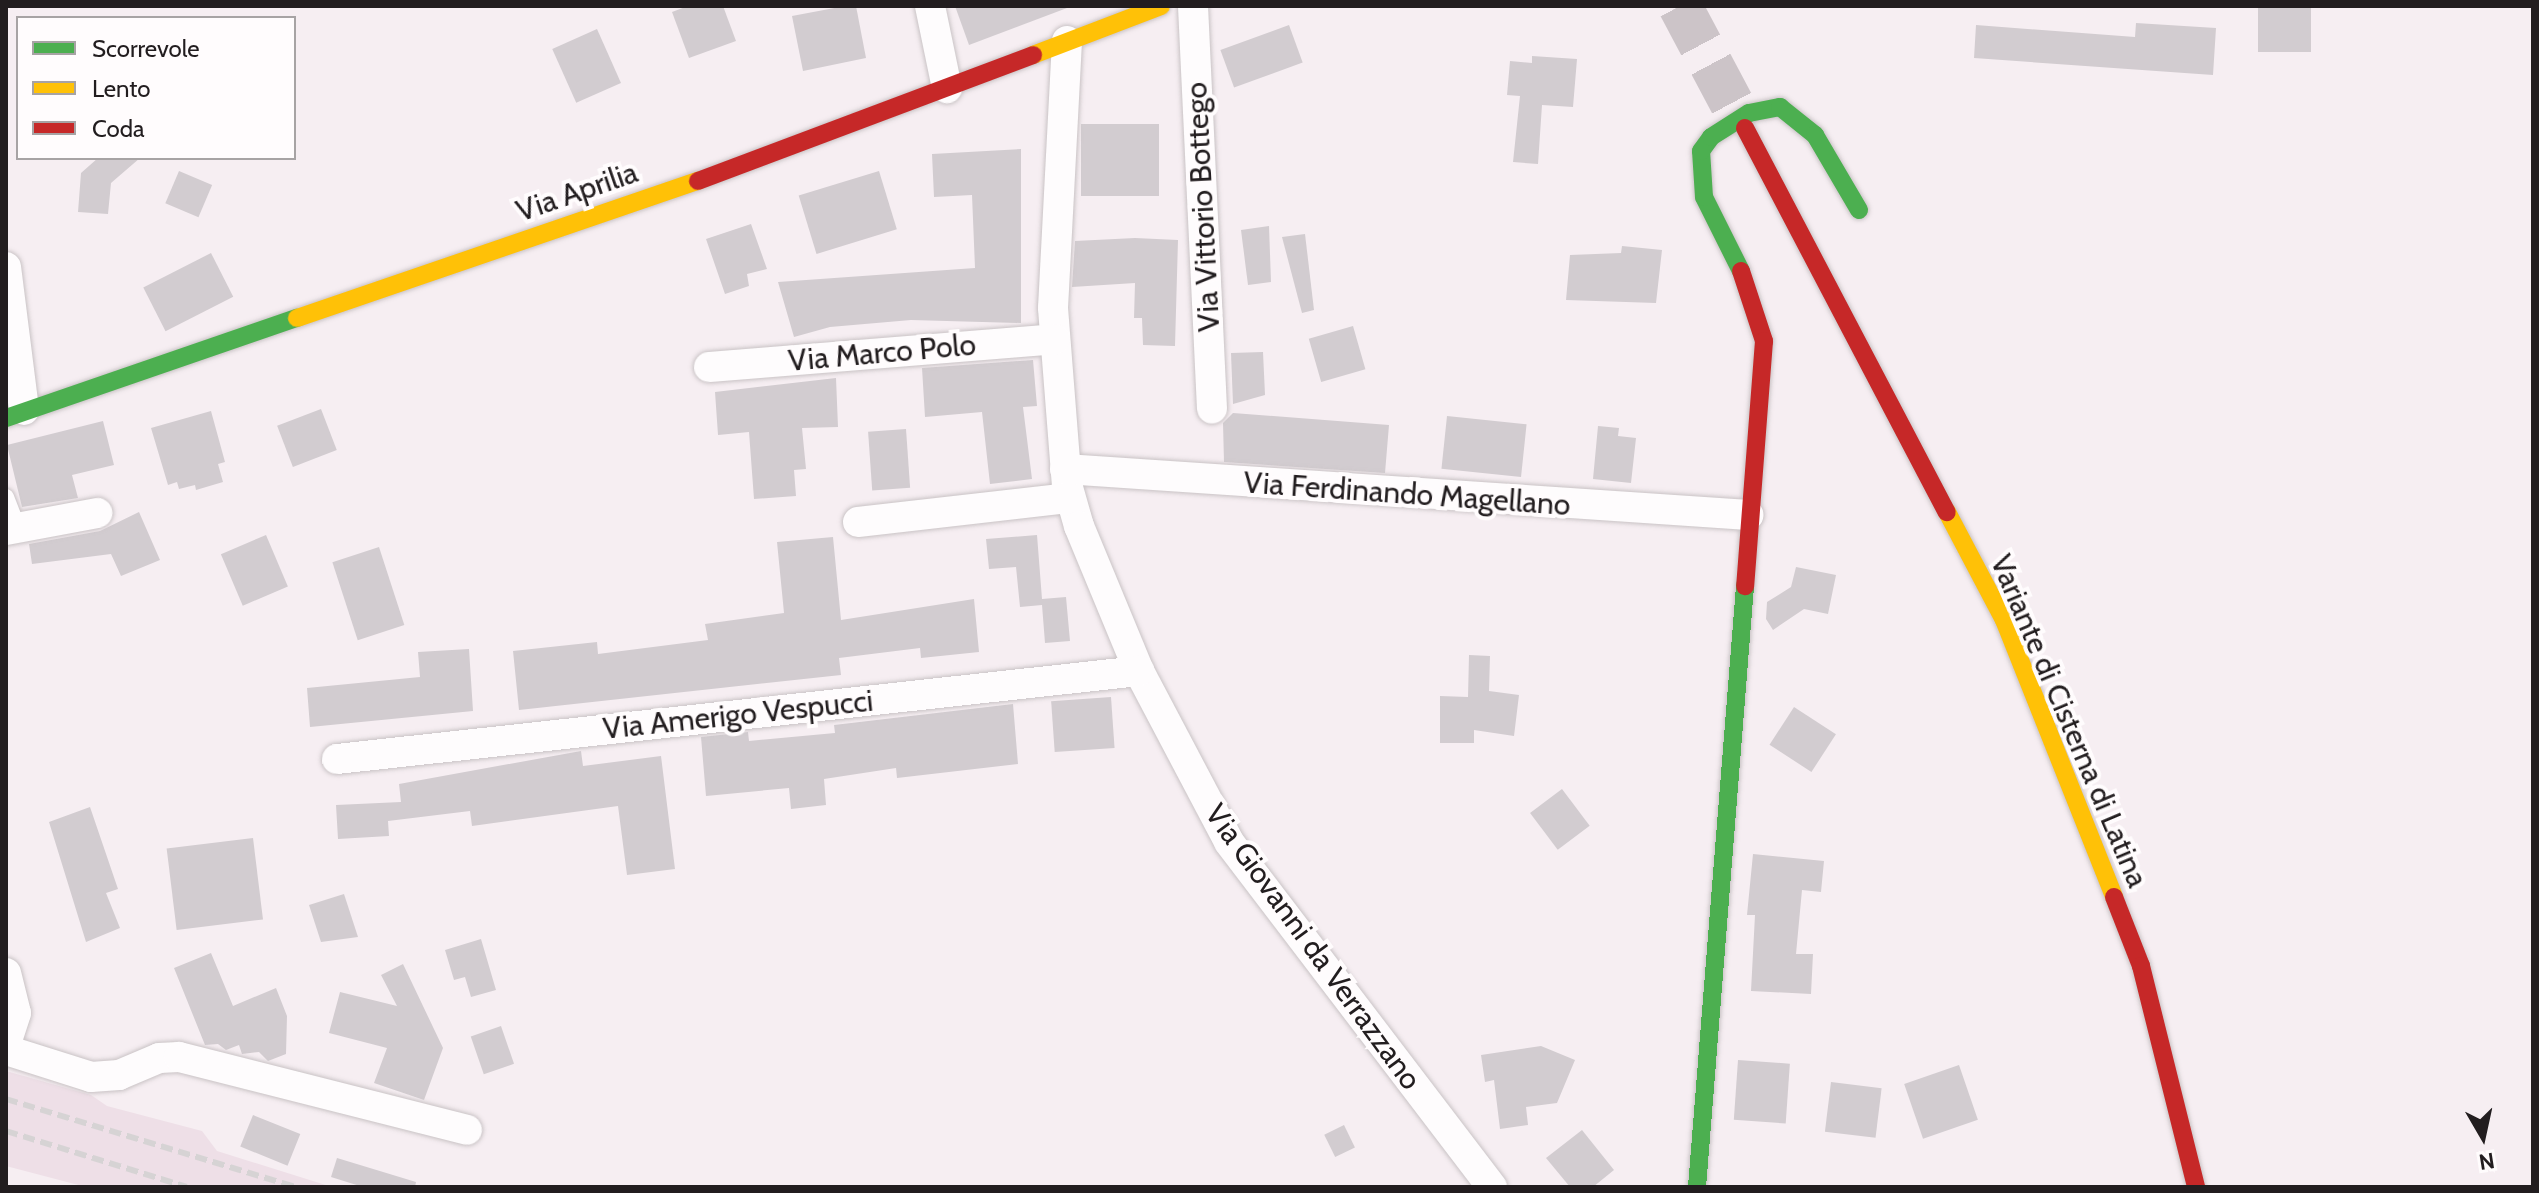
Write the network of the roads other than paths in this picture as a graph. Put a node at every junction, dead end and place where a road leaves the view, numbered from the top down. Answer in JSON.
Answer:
{"nodes":[{"id":1,"x":930,"y":6,"type":"edge"},
{"id":2,"x":1161,"y":6,"type":"edge"},
{"id":3,"x":1193,"y":6,"type":"edge"},
{"id":4,"x":1067,"y":41,"type":"junction"},
{"id":5,"x":947,"y":88,"type":"junction"},
{"id":6,"x":1745,"y":128,"type":"tunnel mouth"},
{"id":7,"x":1859,"y":210,"type":"dead end"},
{"id":8,"x":6,"y":267,"type":"edge"},
{"id":9,"x":1055,"y":339,"type":"junction"},
{"id":10,"x":709,"y":367,"type":"dead end"},
{"id":11,"x":1212,"y":409,"type":"dead end"},
{"id":12,"x":15,"y":414,"type":"edge"},
{"id":13,"x":1068,"y":484,"type":"junction"},
{"id":14,"x":6,"y":497,"type":"edge"},
{"id":15,"x":97,"y":513,"type":"dead end"},
{"id":16,"x":1748,"y":515,"type":"junction"},
{"id":17,"x":858,"y":522,"type":"dead end"},
{"id":18,"x":11,"y":528,"type":"edge"},
{"id":19,"x":1139,"y":671,"type":"junction"},
{"id":20,"x":337,"y":759,"type":"dead end"},
{"id":21,"x":6,"y":973,"type":"edge"},
{"id":22,"x":6,"y":1043,"type":"edge"},
{"id":23,"x":6,"y":1050,"type":"edge"},
{"id":24,"x":467,"y":1130,"type":"dead end"},
{"id":25,"x":1492,"y":1187,"type":"edge"},
{"id":26,"x":1697,"y":1187,"type":"edge"},
{"id":27,"x":2196,"y":1187,"type":"edge"}],
"edges":[{"from":1,"to":5,"type":"street"},
{"from":2,"to":4,"type":"street","name":"Via Aprilia"},
{"from":3,"to":11,"type":"street","name":"Via Vittorio Bottego"},
{"from":4,"to":5,"type":"street","name":"Via Aprilia"},
{"from":4,"to":9,"type":"street","name":"Via Giovanni da Verrazzano"},
{"from":5,"to":12,"type":"street","name":"Via Aprilia"},
{"from":6,"to":27,"type":"street","name":"Variante di Cisterna di Latina"},
{"from":7,"to":16,"type":"street"},
{"from":8,"to":12,"type":"street"},
{"from":9,"to":10,"type":"street","name":"Via Marco Polo"},
{"from":9,"to":13,"type":"street","name":"Via Giovanni da Verrazzano"},
{"from":13,"to":16,"type":"street","name":"Via Ferdinando Magellano"},
{"from":13,"to":17,"type":"street","name":"Via Ferdinando Magellano"},
{"from":13,"to":19,"type":"street","name":"Via Giovanni da Verrazzano"},
{"from":14,"to":18,"type":"lane"},
{"from":15,"to":18,"type":"street"},
{"from":16,"to":26,"type":"street"},
{"from":19,"to":20,"type":"street","name":"Via Amerigo Vespucci"},
{"from":19,"to":25,"type":"street","name":"Via Giovanni da Verrazzano"},
{"from":21,"to":22,"type":"street"},
{"from":23,"to":24,"type":"street"}]}
